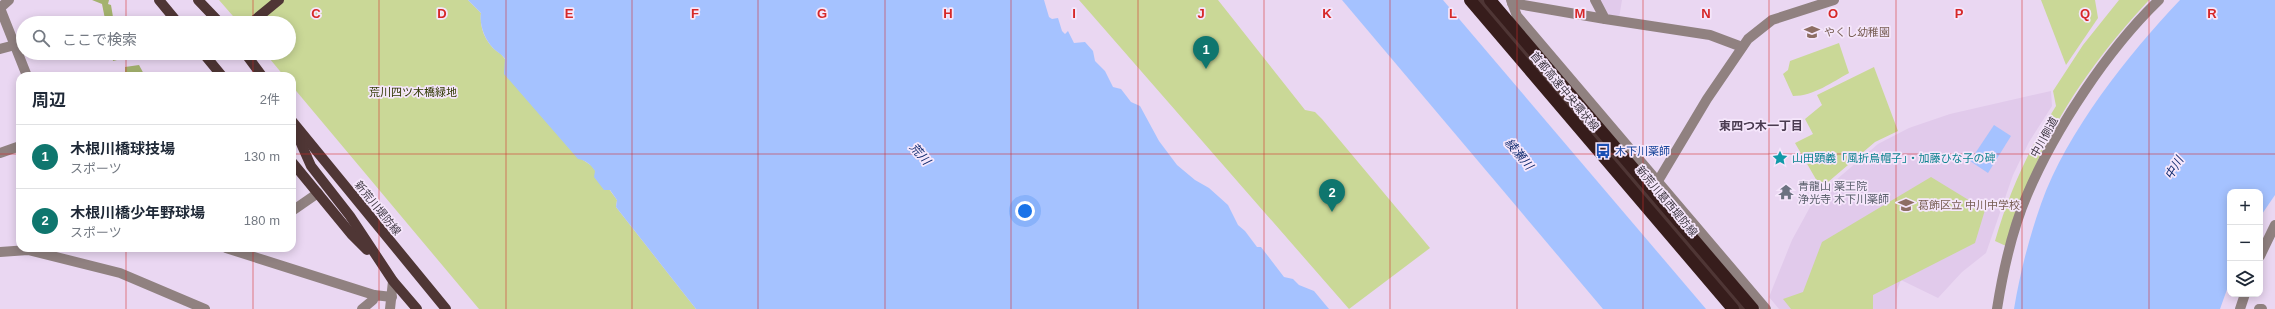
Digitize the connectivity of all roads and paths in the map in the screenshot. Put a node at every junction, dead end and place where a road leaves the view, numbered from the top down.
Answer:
1 (10, 0) edge
2 (159, 0) edge
3 (198, 0) edge
4 (279, 0) edge
5 (1470, 0) edge
6 (1480, 0) edge
7 (1490, 0) edge
8 (1595, 0) edge
9 (1834, 0) edge
10 (2159, 0) edge
11 (1508, 1) edge
12 (0, 8) edge
13 (1491, 13) junction
14 (172, 16) edge
15 (213, 16) edge
16 (260, 16) edge
17 (1605, 19) junction
18 (15, 45) joint
19 (1742, 47) junction
20 (0, 49) edge
21 (21, 60) edge
22 (209, 60) edge
23 (250, 60) edge
24 (25, 72) edge
25 (219, 72) edge
26 (259, 72) edge
27 (296, 127) edge
28 (296, 131) edge
29 (16, 147) edge
30 (0, 153) edge
31 (296, 167) edge
32 (1658, 182) junction
33 (318, 193) junction
34 (1649, 199) junction
35 (296, 208) edge
36 (2275, 225) edge
37 (16, 250) edge
38 (2263, 250) edge
39 (0, 252) edge
40 (40, 252) edge
41 (239, 252) edge
42 (379, 260) junction
43 (393, 281) junction
44 (374, 295) junction
45 (392, 297) junction
46 (2244, 297) edge
47 (205, 309) edge
48 (362, 309) edge
49 (390, 309) edge
50 (417, 309) edge
51 (446, 309) edge
52 (1733, 309) edge
53 (1742, 309) edge
54 (1753, 309) edge
55 (1766, 309) edge
56 (1997, 309) edge
57 (2240, 309) edge

1 - 12 street
2 - 14 main road
3 - 15 main road
4 - 16 main road
5 - 52 highway, 首都高速中央環状線
6 - 13 main road, 新荒川葛西堤防線
7 - 54 highway, 首都高速中央環状線, bridge
8 - 17 street
9 - 19 street
10 - 56 street, 中川側道
11 - 13 street
11 - 17 street
11 - 32 street
12 - 18 street
13 - 34 main road, 新荒川葛西堤防線
17 - 19 street
18 - 20 street
19 - 32 street
21 - 24 street
22 - 25 main road
23 - 26 main road
27 - 51 main road, 新荒川堤防線
28 - 42 main road, 新荒川堤防線
29 - 30 street
31 - 33 main road, 新荒川堤防線
32 - 34 street
32 - 55 street
33 - 35 street
33 - 42 main road, 新荒川堤防線
34 - 53 main road, 新荒川葛西堤防線
36 - 38 street
37 - 39 street
40 - 47 street
41 - 44 street
42 - 43 main road, 新荒川堤防線
43 - 45 street
43 - 50 main road, 新荒川堤防線
44 - 45 street
44 - 48 street
45 - 49 street
46 - 57 street

